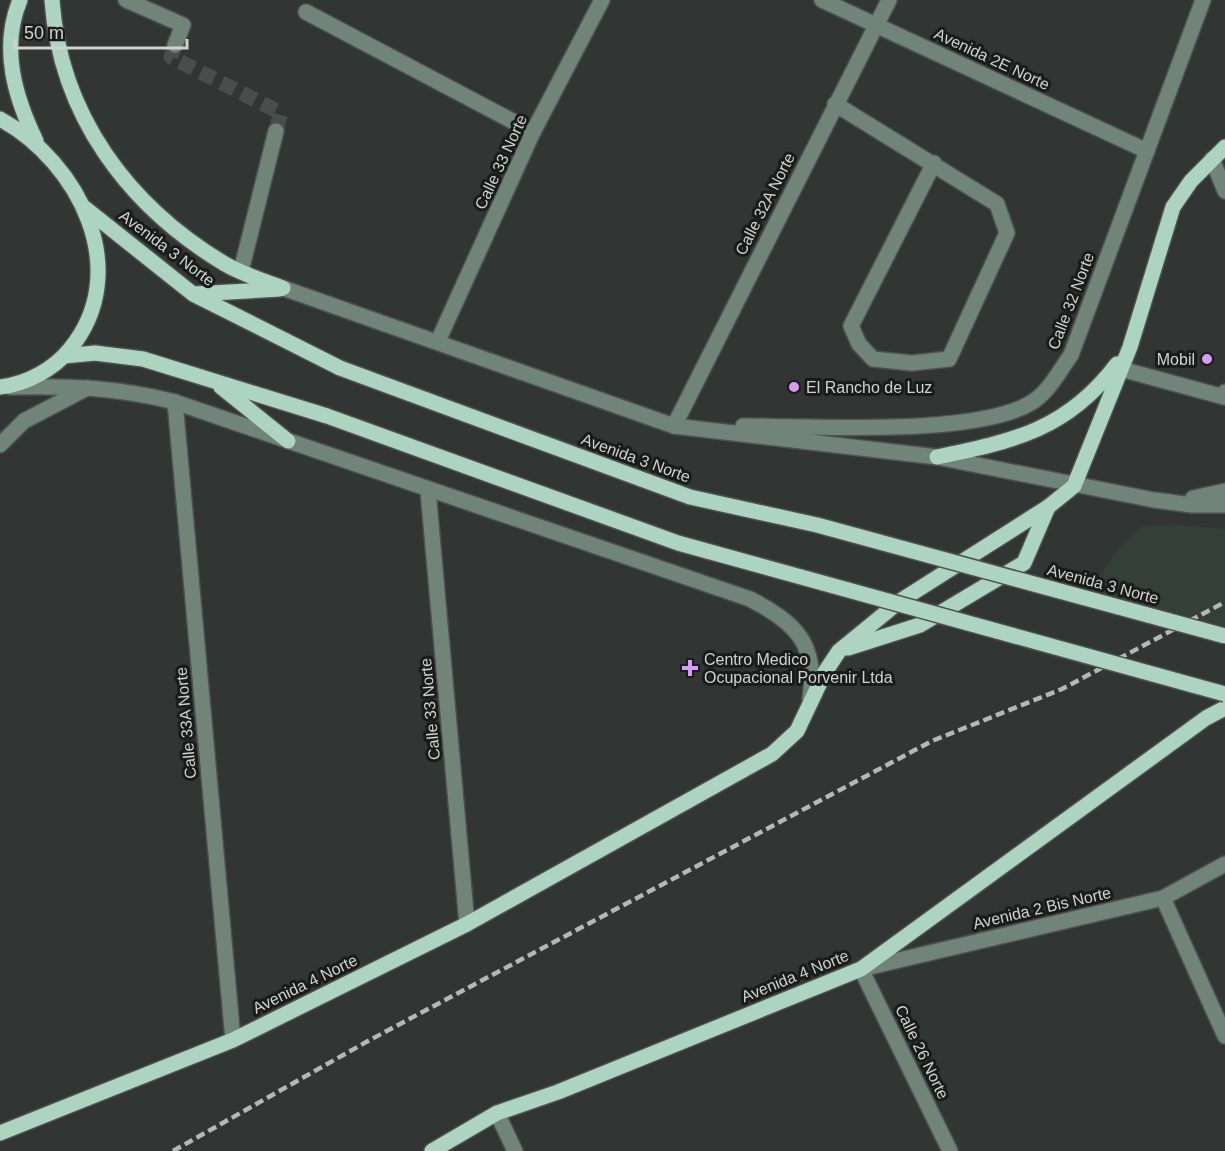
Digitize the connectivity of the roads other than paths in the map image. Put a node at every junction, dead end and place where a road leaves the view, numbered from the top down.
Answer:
1 (20, 0) edge
2 (52, 0) edge
3 (126, 0) edge
4 (602, 0) edge
5 (822, 0) edge
6 (889, 0) edge
7 (1203, 0) edge
8 (306, 12) dead end
9 (876, 24) junction
10 (175, 45) tunnel mouth
11 (835, 104) junction
12 (0, 119) edge
13 (276, 131) tunnel mouth
14 (533, 132) junction
15 (39, 146) junction
16 (1225, 147) edge
17 (1146, 152) junction
18 (1212, 159) junction
19 (934, 163) junction
20 (1225, 191) edge
21 (80, 204) junction
22 (241, 271) junction
23 (283, 288) junction
24 (193, 294) junction
25 (438, 341) junction
26 (1130, 347) junction
27 (64, 356) junction
28 (1121, 369) junction
29 (214, 381) junction
30 (4, 387) edge
31 (91, 387) junction
32 (1225, 392) edge
33 (175, 402) junction
34 (675, 426) junction
35 (288, 441) junction
36 (0, 445) edge
37 (936, 457) junction
38 (1074, 486) junction
39 (428, 491) junction
40 (1225, 491) edge
41 (1154, 500) junction
42 (1225, 505) edge
43 (1048, 507) junction
44 (1225, 636) edge
45 (839, 651) junction
46 (1225, 694) edge
47 (1225, 708) edge
48 (808, 709) junction
49 (1225, 864) edge
50 (1163, 898) junction
51 (467, 924) junction
52 (861, 969) junction
53 (1225, 1036) edge
54 (232, 1040) junction
55 (497, 1113) junction
56 (0, 1133) edge
57 (432, 1151) edge
58 (515, 1151) edge
59 (950, 1151) edge

1 - 15 main road
2 - 22 main road
3 - 10 street
4 - 14 street, Calle 33 Norte
5 - 9 street, Avenida 2E Norte
6 - 9 street, Calle 32A Norte
7 - 17 street, Calle 32 Norte
8 - 14 street
9 - 11 street, Calle 32A Norte
9 - 17 street, Avenida 2E Norte
11 - 19 street
11 - 34 street, Calle 32A Norte
12 - 15 main road
13 - 22 street
14 - 25 street, Calle 33 Norte
15 - 21 main road
16 - 18 main road
17 - 34 street, Calle 32 Norte
18 - 20 street
18 - 26 main road
19 - 19 street
21 - 24 main road, Avenida 3 Norte
21 - 27 main road
22 - 23 main road
23 - 24 main road
23 - 25 street
24 - 44 main road, Avenida 3 Norte, bridge
25 - 34 street
26 - 28 main road
26 - 37 main road
27 - 29 main road
27 - 30 main road
28 - 32 street
28 - 38 main road
29 - 35 main road
29 - 46 main road, bridge
30 - 31 street
31 - 33 street
31 - 36 street
33 - 35 street
33 - 54 street, Calle 33A Norte
34 - 37 street
35 - 39 street
37 - 38 street
38 - 41 street
38 - 43 main road
39 - 48 street
39 - 51 street, Calle 33 Norte
40 - 41 street
41 - 42 street
43 - 45 main road
43 - 45 main road
45 - 48 main road
47 - 52 main road, Avenida 4 Norte
48 - 51 main road, Avenida 4 Norte
49 - 50 street, Avenida 2 Bis Norte
50 - 52 street, Avenida 2 Bis Norte
50 - 53 street
51 - 54 main road, Avenida 4 Norte
52 - 55 main road, Avenida 4 Norte
52 - 59 street, Calle 26 Norte
54 - 56 main road, Avenida 4 Norte
55 - 57 main road, Avenida 4 Norte
55 - 58 street

